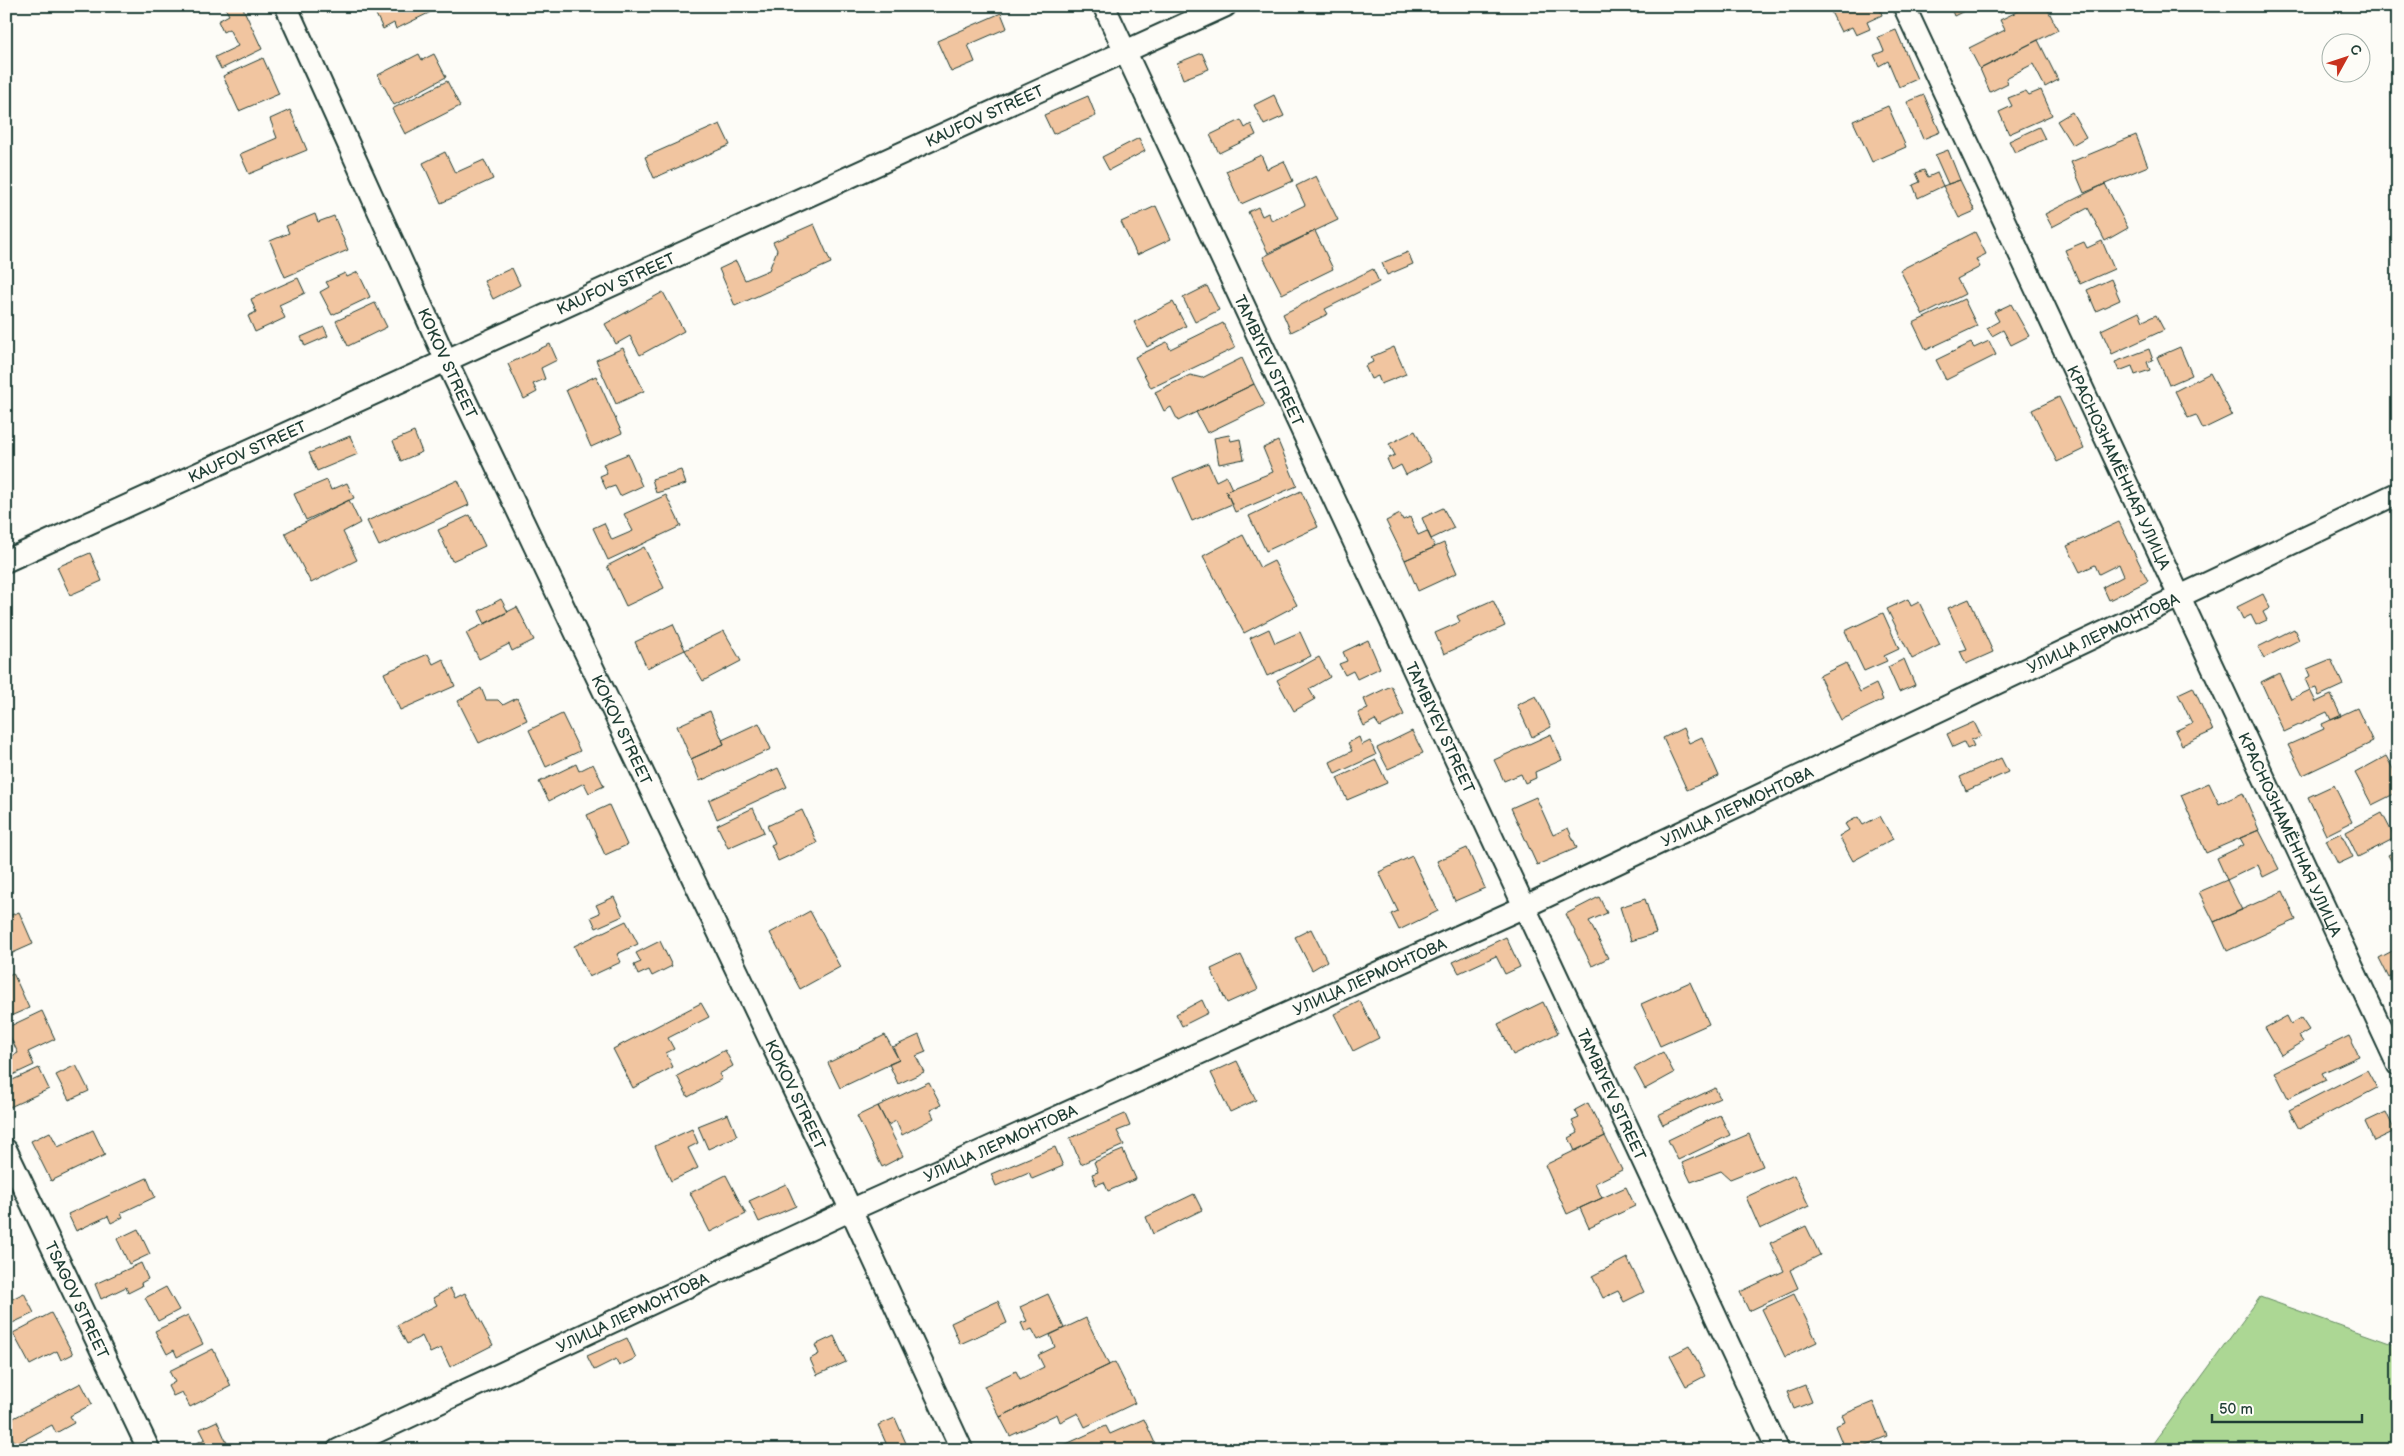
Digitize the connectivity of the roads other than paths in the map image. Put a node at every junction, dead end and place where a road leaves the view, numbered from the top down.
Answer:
1 (286, 6) edge
2 (1104, 6) edge
3 (1225, 6) edge
4 (1904, 6) edge
5 (1125, 52) junction
6 (446, 360) junction
7 (2398, 493) edge
8 (6, 560) edge
9 (2179, 596) junction
10 (1526, 906) junction
11 (2398, 1065) edge
12 (6, 1150) edge
13 (851, 1210) junction
14 (149, 1450) edge
15 (338, 1450) edge
16 (962, 1450) edge
17 (1778, 1450) edge

1 - 6 street, KOKOV STREET
2 - 5 street, TAMBIYEV STREET
3 - 5 street, KAUFOV STREET
4 - 9 street, КРАСНОЗНАМЁННАЯ УЛИЦА
5 - 6 street, KAUFOV STREET
5 - 10 street, TAMBIYEV STREET
6 - 8 street, KAUFOV STREET
6 - 13 street, KOKOV STREET
7 - 9 street, УЛИЦА ЛЕРМОНТОВА
9 - 10 street, УЛИЦА ЛЕРМОНТОВА
9 - 11 street, КРАСНОЗНАМЁННАЯ УЛИЦА
10 - 13 street, УЛИЦА ЛЕРМОНТОВА
10 - 17 street, TAMBIYEV STREET
12 - 14 street, TSAGOV STREET
13 - 15 street, УЛИЦА ЛЕРМОНТОВА
13 - 16 street, KOKOV STREET

